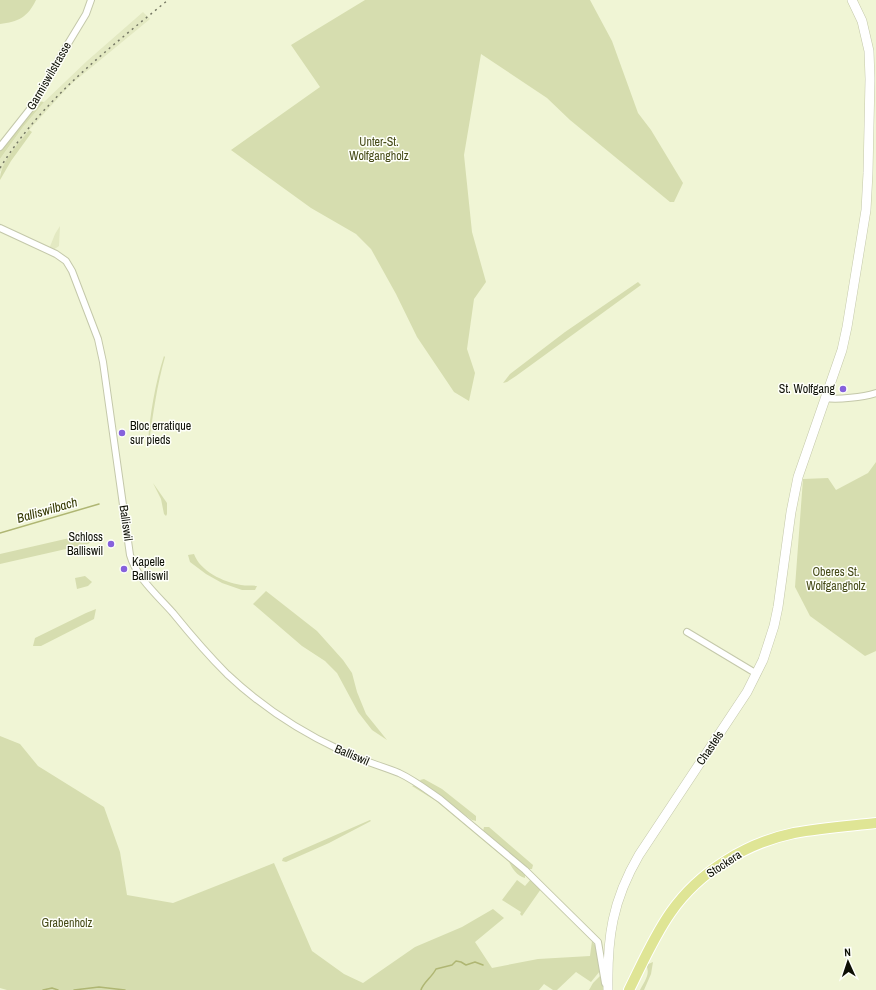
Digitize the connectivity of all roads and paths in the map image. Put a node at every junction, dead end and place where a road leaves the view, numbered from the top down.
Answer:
1 (91, 0) edge
2 (852, 0) edge
3 (0, 147) edge
4 (0, 228) edge
5 (876, 393) edge
6 (825, 398) junction
7 (688, 632) dead end
8 (757, 674) junction
9 (426, 789) joint
10 (876, 822) edge
11 (608, 989) edge
12 (629, 990) edge

1 - 3 street, Garmiswilstrasse
2 - 6 main road
4 - 9 street, Balliswil
5 - 6 street
6 - 8 main road, Chastels
7 - 8 street
8 - 11 main road, Chastels
9 - 11 street, Chastels
10 - 12 main road, Stockera

